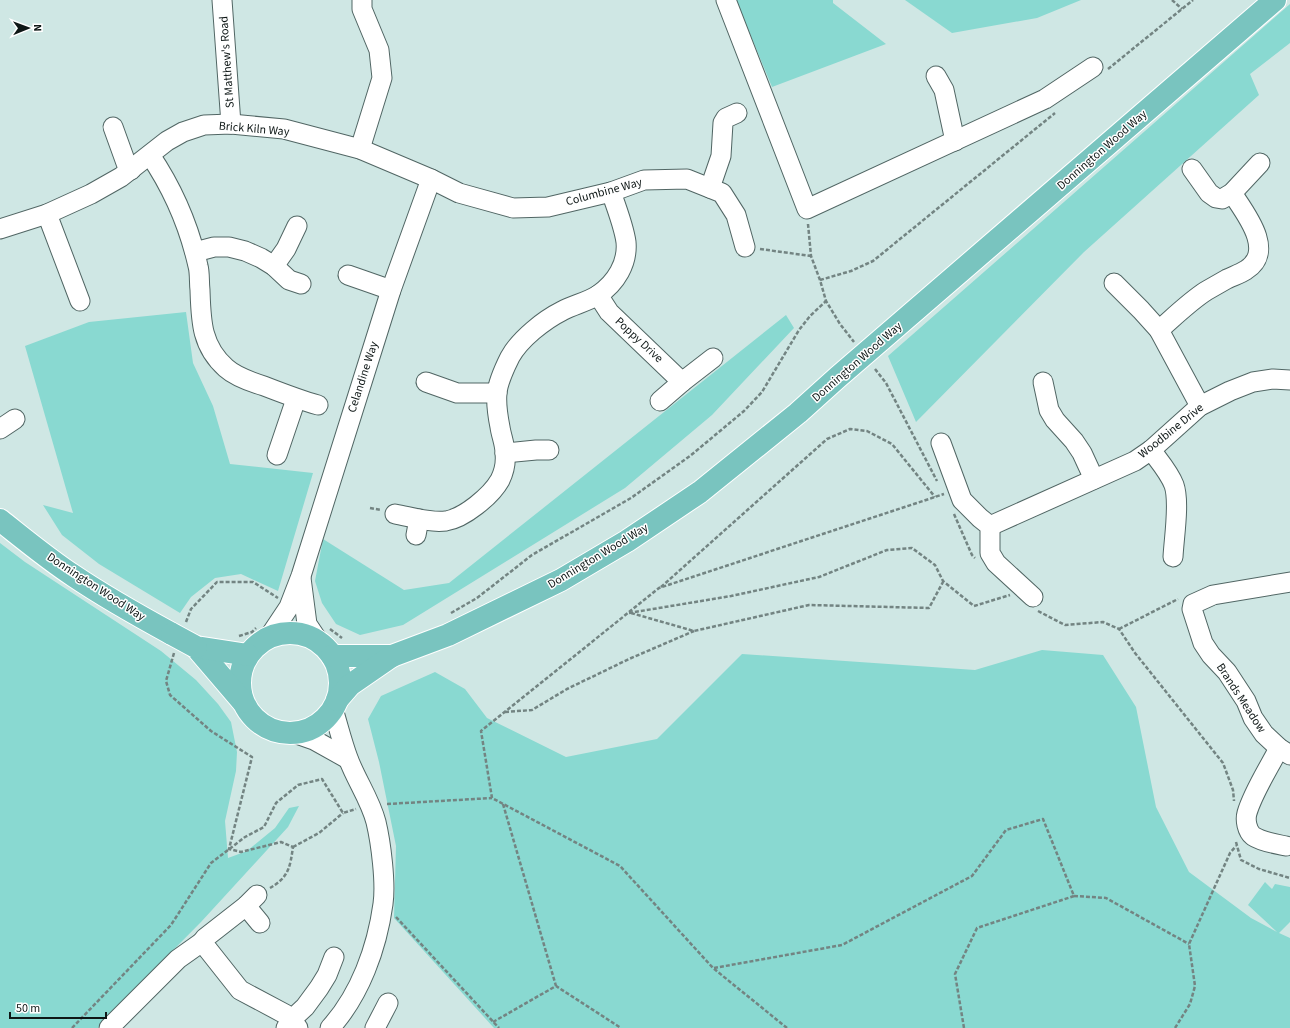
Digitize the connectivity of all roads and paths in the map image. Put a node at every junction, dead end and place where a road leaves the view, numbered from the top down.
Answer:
1 (222, 0) edge
2 (362, 0) edge
3 (726, 0) edge
4 (1172, 0) edge
5 (1193, 0) edge
6 (1275, 0) edge
7 (1182, 9) junction
8 (1099, 69) joint
9 (936, 76) dead end
10 (1058, 110) dead end
11 (737, 113) dead end
12 (231, 124) junction
13 (113, 127) dead end
14 (955, 141) junction
15 (360, 149) junction
16 (150, 155) junction
17 (1260, 164) dead end
18 (1192, 169) dead end
19 (131, 170) junction
20 (431, 179) junction
21 (710, 188) junction
22 (611, 192) junction
23 (1232, 193) junction
24 (807, 209) junction
25 (47, 214) junction
26 (297, 226) dead end
27 (0, 229) edge
28 (745, 247) joint
29 (195, 252) junction
30 (811, 256) junction
31 (274, 266) junction
32 (348, 275) dead end
33 (820, 280) junction
34 (295, 282) dead end
35 (1114, 283) dead end
36 (391, 290) junction
37 (598, 295) junction
38 (80, 301) dead end
39 (826, 301) junction
40 (1158, 330) junction
41 (854, 342) dead end
42 (713, 358) dead end
43 (875, 369) dead end
44 (1290, 380) edge
45 (426, 382) dead end
46 (682, 382) junction
47 (1043, 382) dead end
48 (497, 393) junction
49 (296, 399) junction
50 (660, 401) dead end
51 (318, 405) dead end
52 (1200, 406) junction
53 (941, 443) dead end
54 (540, 446) dead end
55 (1151, 450) junction
56 (505, 453) junction
57 (277, 455) dead end
58 (1094, 479) junction
59 (938, 484) dead end
60 (941, 489) dead end
61 (944, 494) junction
62 (935, 497) junction
63 (947, 500) dead end
64 (952, 512) dead end
65 (395, 514) dead end
66 (0, 520) edge
67 (985, 522) junction
68 (984, 557) junction
69 (1173, 557) dead end
70 (301, 576) junction
71 (943, 581) junction
72 (1290, 582) edge
73 (659, 588) junction
74 (1006, 589) dead end
75 (1012, 594) junction
76 (278, 598) dead end
77 (1179, 599) dead end
78 (1027, 601) junction
79 (628, 613) junction
80 (446, 616) dead end
81 (1119, 629) junction
82 (265, 631) junction
83 (694, 631) junction
84 (177, 636) junction
85 (232, 636) dead end
86 (345, 639) dead end
87 (326, 642) junction
88 (196, 647) junction
89 (248, 655) junction
90 (392, 656) junction
91 (243, 702) junction
92 (335, 705) junction
93 (504, 712) junction
94 (294, 733) junction
95 (1285, 752) edge
96 (348, 759) junction
97 (1246, 796) junction
98 (492, 798) junction
99 (386, 804) dead end
100 (502, 804) junction
101 (362, 807) dead end
102 (343, 813) junction
103 (1236, 838) dead end
104 (1236, 845) junction
105 (1286, 846) dead end
106 (293, 847) junction
107 (229, 849) junction
108 (1290, 878) edge
109 (1074, 896) junction
110 (252, 901) junction
111 (384, 902) junction
112 (260, 922) dead end
113 (202, 942) junction
114 (1188, 944) junction
115 (334, 957) dead end
116 (713, 968) junction
117 (556, 986) junction
118 (388, 1003) dead end
119 (493, 1022) junction
120 (292, 1026) edge
121 (72, 1028) edge
122 (109, 1028) edge
123 (330, 1028) edge
124 (375, 1028) edge
125 (499, 1028) edge
126 (621, 1028) edge
127 (787, 1028) edge
128 (964, 1028) edge
129 (1175, 1028) edge

1 - 12 street, St Matthew's Road
2 - 15 street
3 - 24 street
4 - 7 path
5 - 7 path
6 - 90 main road, Donnington Wood Way
7 - 8 path
8 - 14 street
9 - 14 street
10 - 33 path
11 - 21 street
12 - 15 street, Brick Kiln Way
12 - 16 street, Brick Kiln Way
13 - 19 street
14 - 24 street
15 - 20 street, Brick Kiln Way
16 - 19 street, Brick Kiln Way
16 - 29 street
17 - 23 street
18 - 23 street
19 - 25 street, Brick Kiln Way
20 - 22 street, Columbine Way
20 - 36 street, Celandine Way
21 - 22 street, Columbine Way
21 - 28 street, Columbine Way
22 - 37 street
23 - 40 street
24 - 30 path
25 - 27 street, Brick Kiln Way
25 - 38 street
26 - 31 street
28 - 30 path
29 - 31 street
29 - 49 street
30 - 33 path
31 - 34 street
32 - 36 street
33 - 39 path
35 - 40 street
36 - 70 street, Celandine Way
37 - 46 street, Poppy Drive
37 - 48 street
39 - 41 path
39 - 80 path
40 - 52 street
42 - 46 street
43 - 59 path
44 - 52 street, Woodbine Drive
45 - 48 street
46 - 50 street
47 - 58 street
48 - 56 street
49 - 51 street
49 - 57 street
52 - 55 street, Woodbine Drive
53 - 67 street
54 - 56 street
55 - 58 street, Woodbine Drive
55 - 69 street
56 - 65 street
58 - 67 street, Woodbine Drive
60 - 61 path
61 - 62 path
61 - 63 path
62 - 73 path
62 - 73 path
64 - 68 path
66 - 84 main road, Donnington Wood Way
67 - 68 street
68 - 78 street
70 - 82 street, Celandine Way
70 - 87 street, Celandine Way
71 - 75 path
71 - 79 path
71 - 83 path
72 - 95 street, Brands Meadow
73 - 79 path
74 - 75 path
75 - 78 path
76 - 84 path
77 - 81 path
78 - 81 path
79 - 83 path
79 - 93 path
81 - 97 path
82 - 85 path
82 - 87 main road
82 - 89 main road
83 - 93 path
84 - 88 main road, Donnington Wood Way, bridge
84 - 107 path
86 - 87 path
87 - 90 main road, Donnington Wood Way
87 - 92 main road
88 - 89 main road, Donnington Wood Way
88 - 91 main road, Donnington Wood Way
89 - 91 main road
90 - 92 main road, Donnington Wood Way
91 - 94 main road
92 - 94 main road
92 - 96 street
93 - 98 path
94 - 96 street
95 - 97 street, Brands Meadow
96 - 111 street
97 - 105 street, Brands Meadow
98 - 99 path
98 - 100 path
100 - 116 path
100 - 117 path
101 - 102 path
102 - 106 path
102 - 107 path
103 - 104 path
104 - 108 path
104 - 114 path
106 - 107 path
106 - 110 path
107 - 121 path
109 - 114 path
109 - 116 path
109 - 128 path
110 - 112 street
110 - 113 street
111 - 119 path
111 - 123 street
113 - 120 street
113 - 122 street
114 - 129 path
115 - 120 street
116 - 127 path
117 - 119 path
117 - 126 path
118 - 124 street
119 - 125 path

